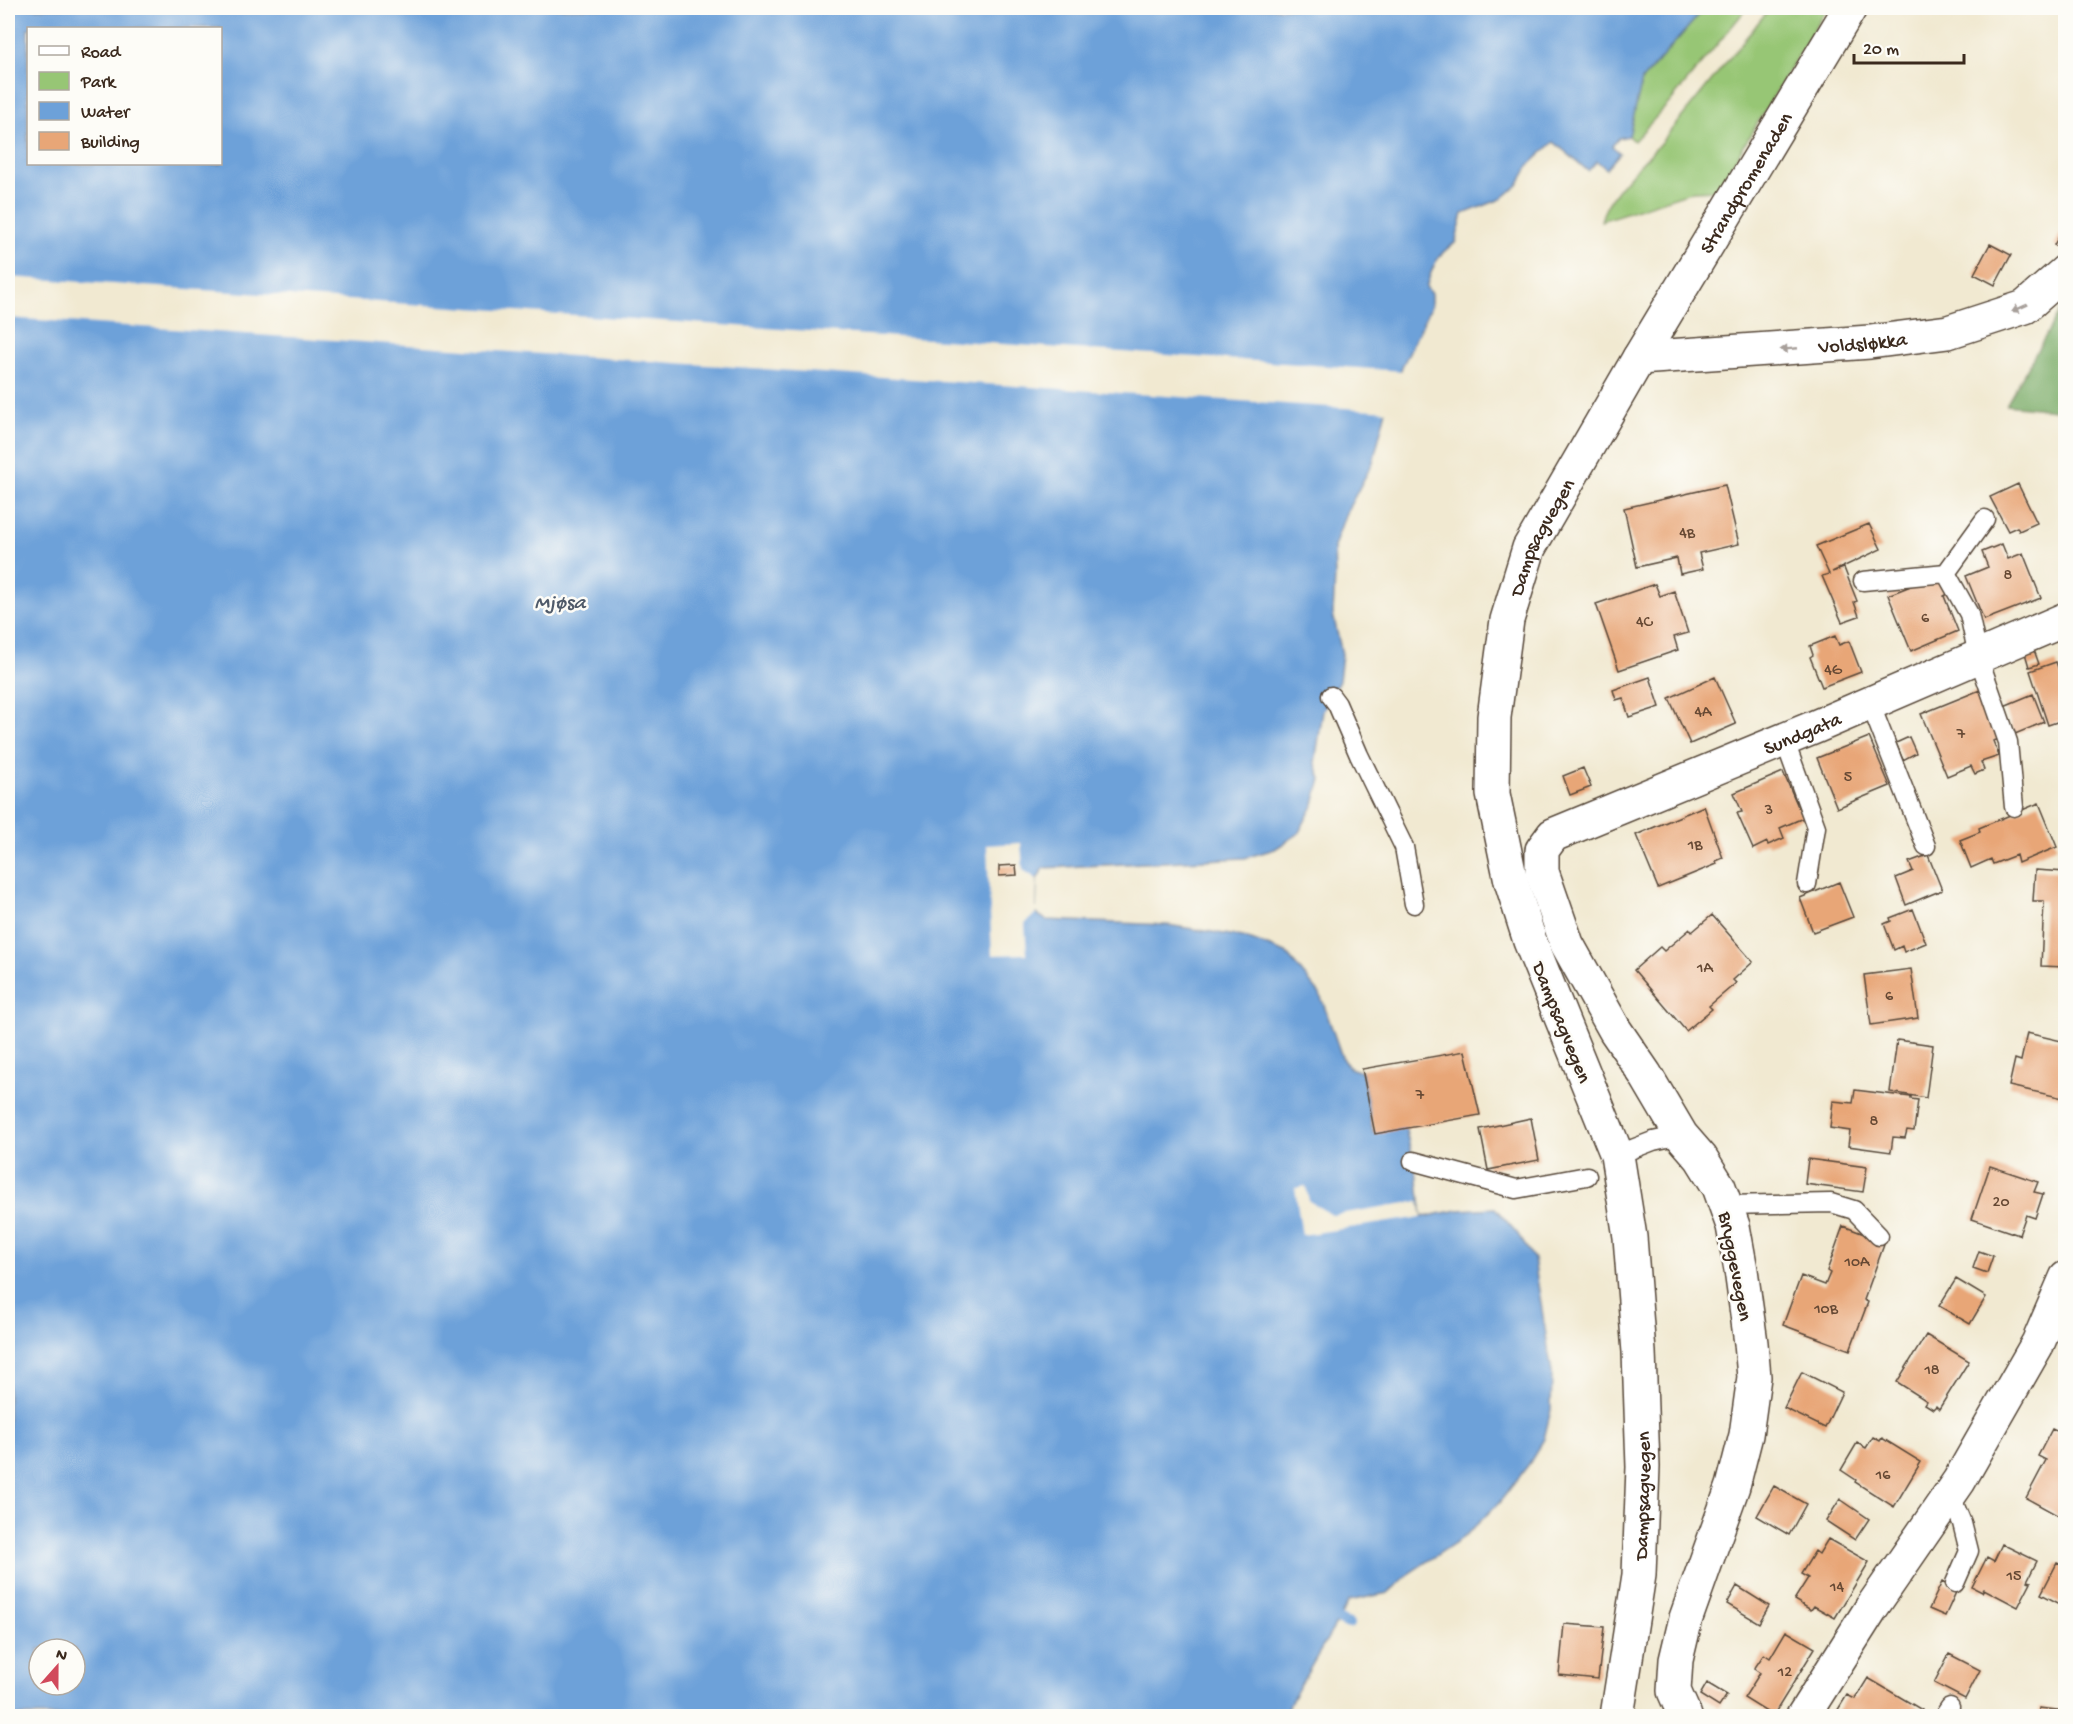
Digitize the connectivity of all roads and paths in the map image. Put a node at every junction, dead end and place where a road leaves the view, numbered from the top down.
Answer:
1 (1850, 8) edge
2 (2066, 271) edge
3 (1639, 358) junction
4 (1985, 519) dead end
5 (1946, 573) junction
6 (1863, 581) dead end
7 (2066, 619) edge
8 (1978, 656) junction
9 (1331, 696) dead end
10 (1870, 703) junction
11 (1784, 740) junction
12 (2014, 807) dead end
13 (1926, 846) dead end
14 (1542, 850) joint
15 (1807, 884) dead end
16 (1414, 904) dead end
17 (1681, 1135) junction
18 (1617, 1155) junction
19 (1413, 1161) dead end
20 (1587, 1176) dead end
21 (1726, 1205) junction
22 (1879, 1236) dead end
23 (2066, 1278) edge
24 (1950, 1494) junction
25 (1955, 1583) dead end
26 (1617, 1716) edge
27 (1685, 1716) edge
28 (1803, 1716) edge

1 - 3 street, Strandpromenaden
2 -> 3 street, Voldsløkka
3 - 18 street, Dampsagvegen
4 - 5 lane
5 - 6 lane
5 - 8 lane
7 - 8 street, Sundgata
8 - 10 street, Sundgata
8 - 12 lane
9 - 16 lane
10 - 11 street, Sundgata
10 - 13 lane
11 - 14 street, Sundgata
11 - 15 lane
14 - 17 street, Bryggevegen
17 - 18 lane
17 - 21 street, Bryggevegen
18 - 26 street, Dampsagvegen
19 - 20 lane
21 - 22 lane
21 - 27 street, Bryggevegen
23 - 24 street
24 - 25 lane
24 - 28 street

